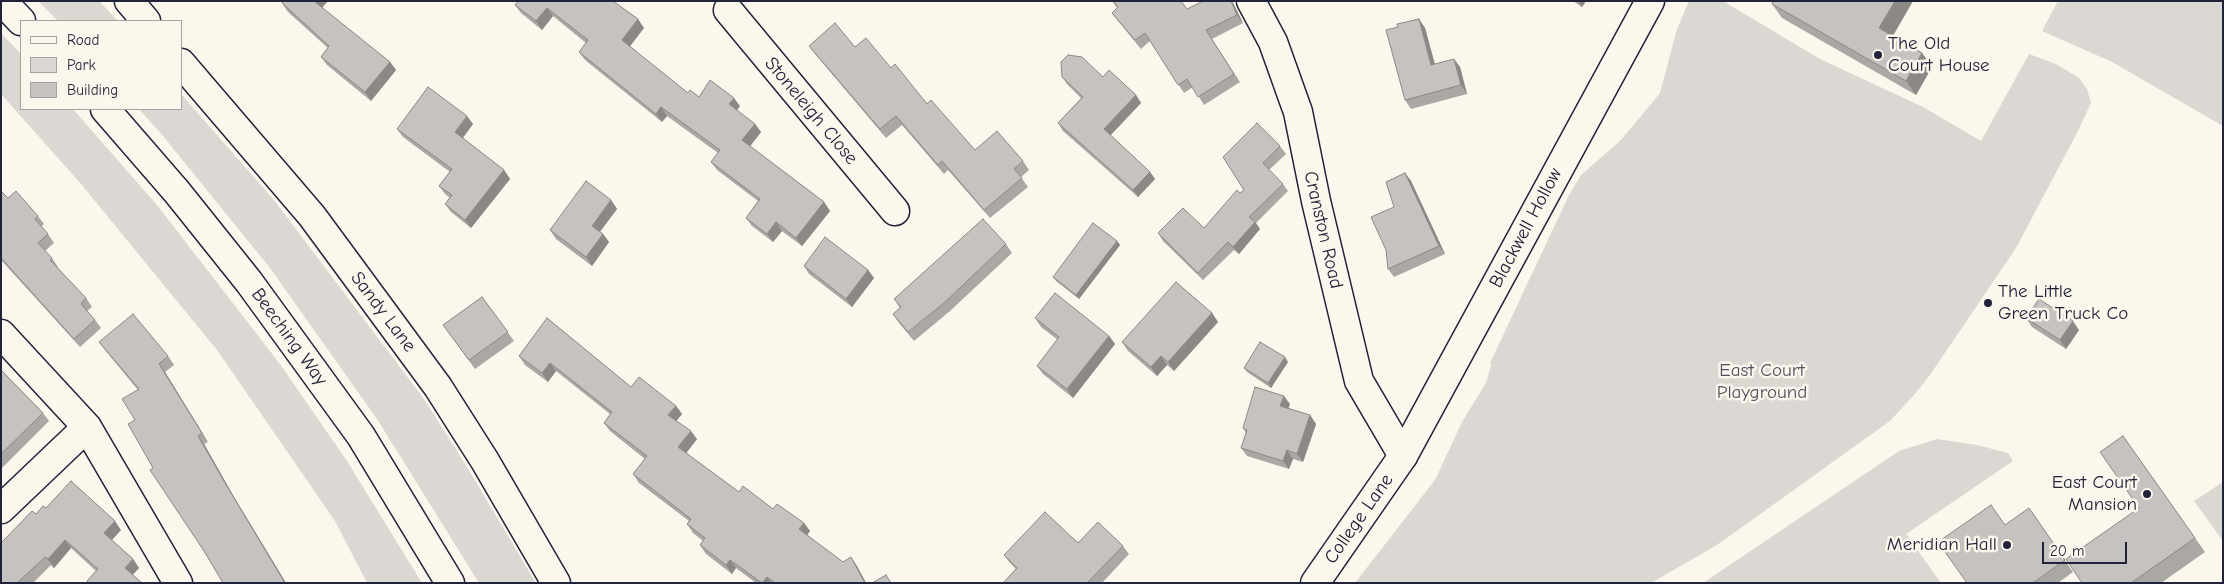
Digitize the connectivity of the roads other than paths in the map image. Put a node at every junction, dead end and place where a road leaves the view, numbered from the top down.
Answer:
1 (2, 1) edge
2 (129, 1) edge
3 (1251, 1) edge
4 (1650, 1) edge
5 (725, 4) edge
6 (20, 20) edge
7 (145, 20) edge
8 (182, 63) edge
9 (106, 110) edge
10 (895, 212) dead end
11 (1, 334) edge
12 (87, 427) junction
13 (1403, 456) junction
14 (1, 509) edge
15 (178, 583) edge
16 (450, 583) edge
17 (556, 583) edge
18 (1315, 583) edge

1 - 6 main road
2 - 7 main road
3 - 13 main road, Cranston Road
4 - 13 main road, Blackwell Hollow
5 - 10 main road, Stoneleigh Close
8 - 17 main road, Sandy Lane
9 - 16 main road, Beeching Way
11 - 12 main road
12 - 14 main road
12 - 15 main road
13 - 18 main road, College Lane

